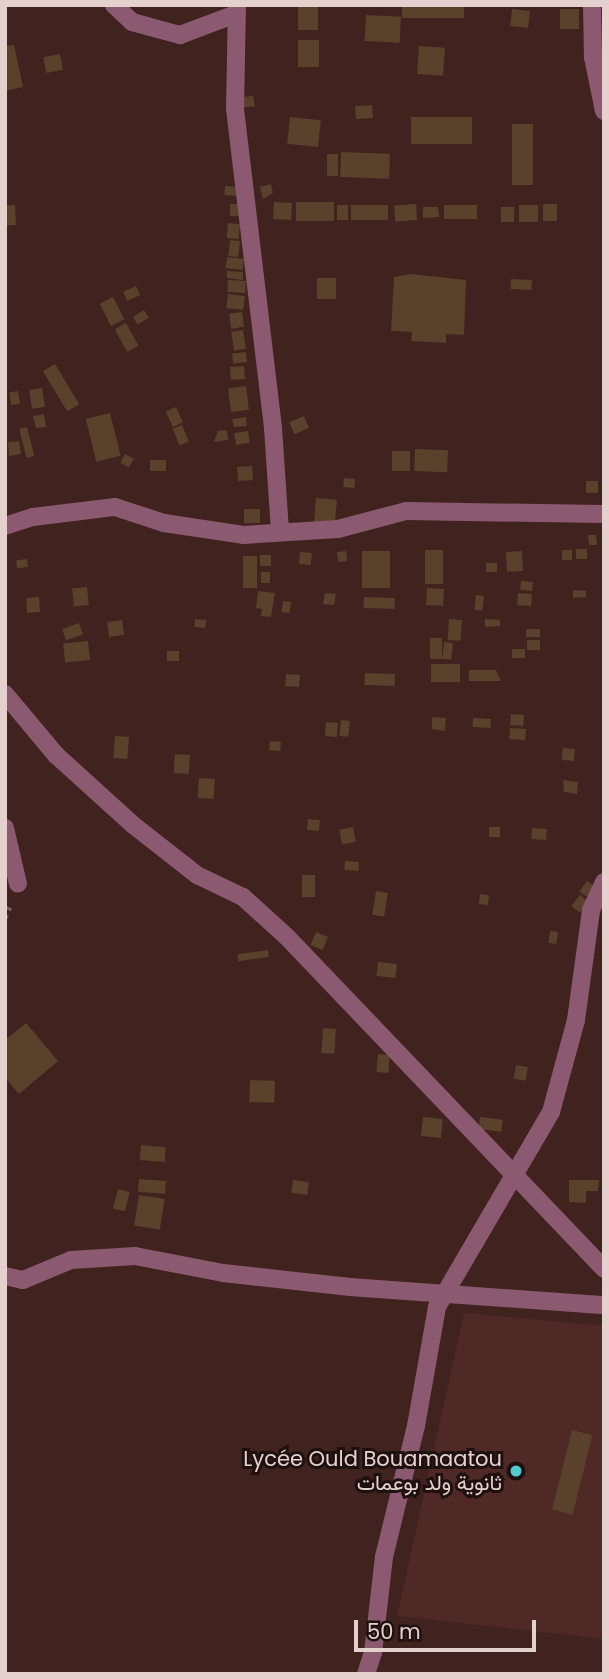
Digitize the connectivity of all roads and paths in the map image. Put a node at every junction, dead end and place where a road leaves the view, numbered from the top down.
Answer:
1 (114, 5) edge
2 (592, 5) edge
3 (236, 10) edge
4 (604, 111) edge
5 (604, 514) edge
6 (5, 526) edge
7 (280, 531) junction
8 (5, 694) edge
9 (5, 828) edge
10 (604, 882) edge
11 (18, 884) dead end
12 (517, 1174) junction
13 (604, 1269) edge
14 (5, 1276) edge
15 (444, 1295) junction
16 (604, 1305) edge
17 (366, 1674) edge

1 - 3 street
2 - 4 street
3 - 7 street
5 - 7 street
6 - 7 street
8 - 12 street
9 - 11 street
10 - 12 street
12 - 13 street
12 - 15 street
14 - 15 street
15 - 16 street
15 - 17 street

